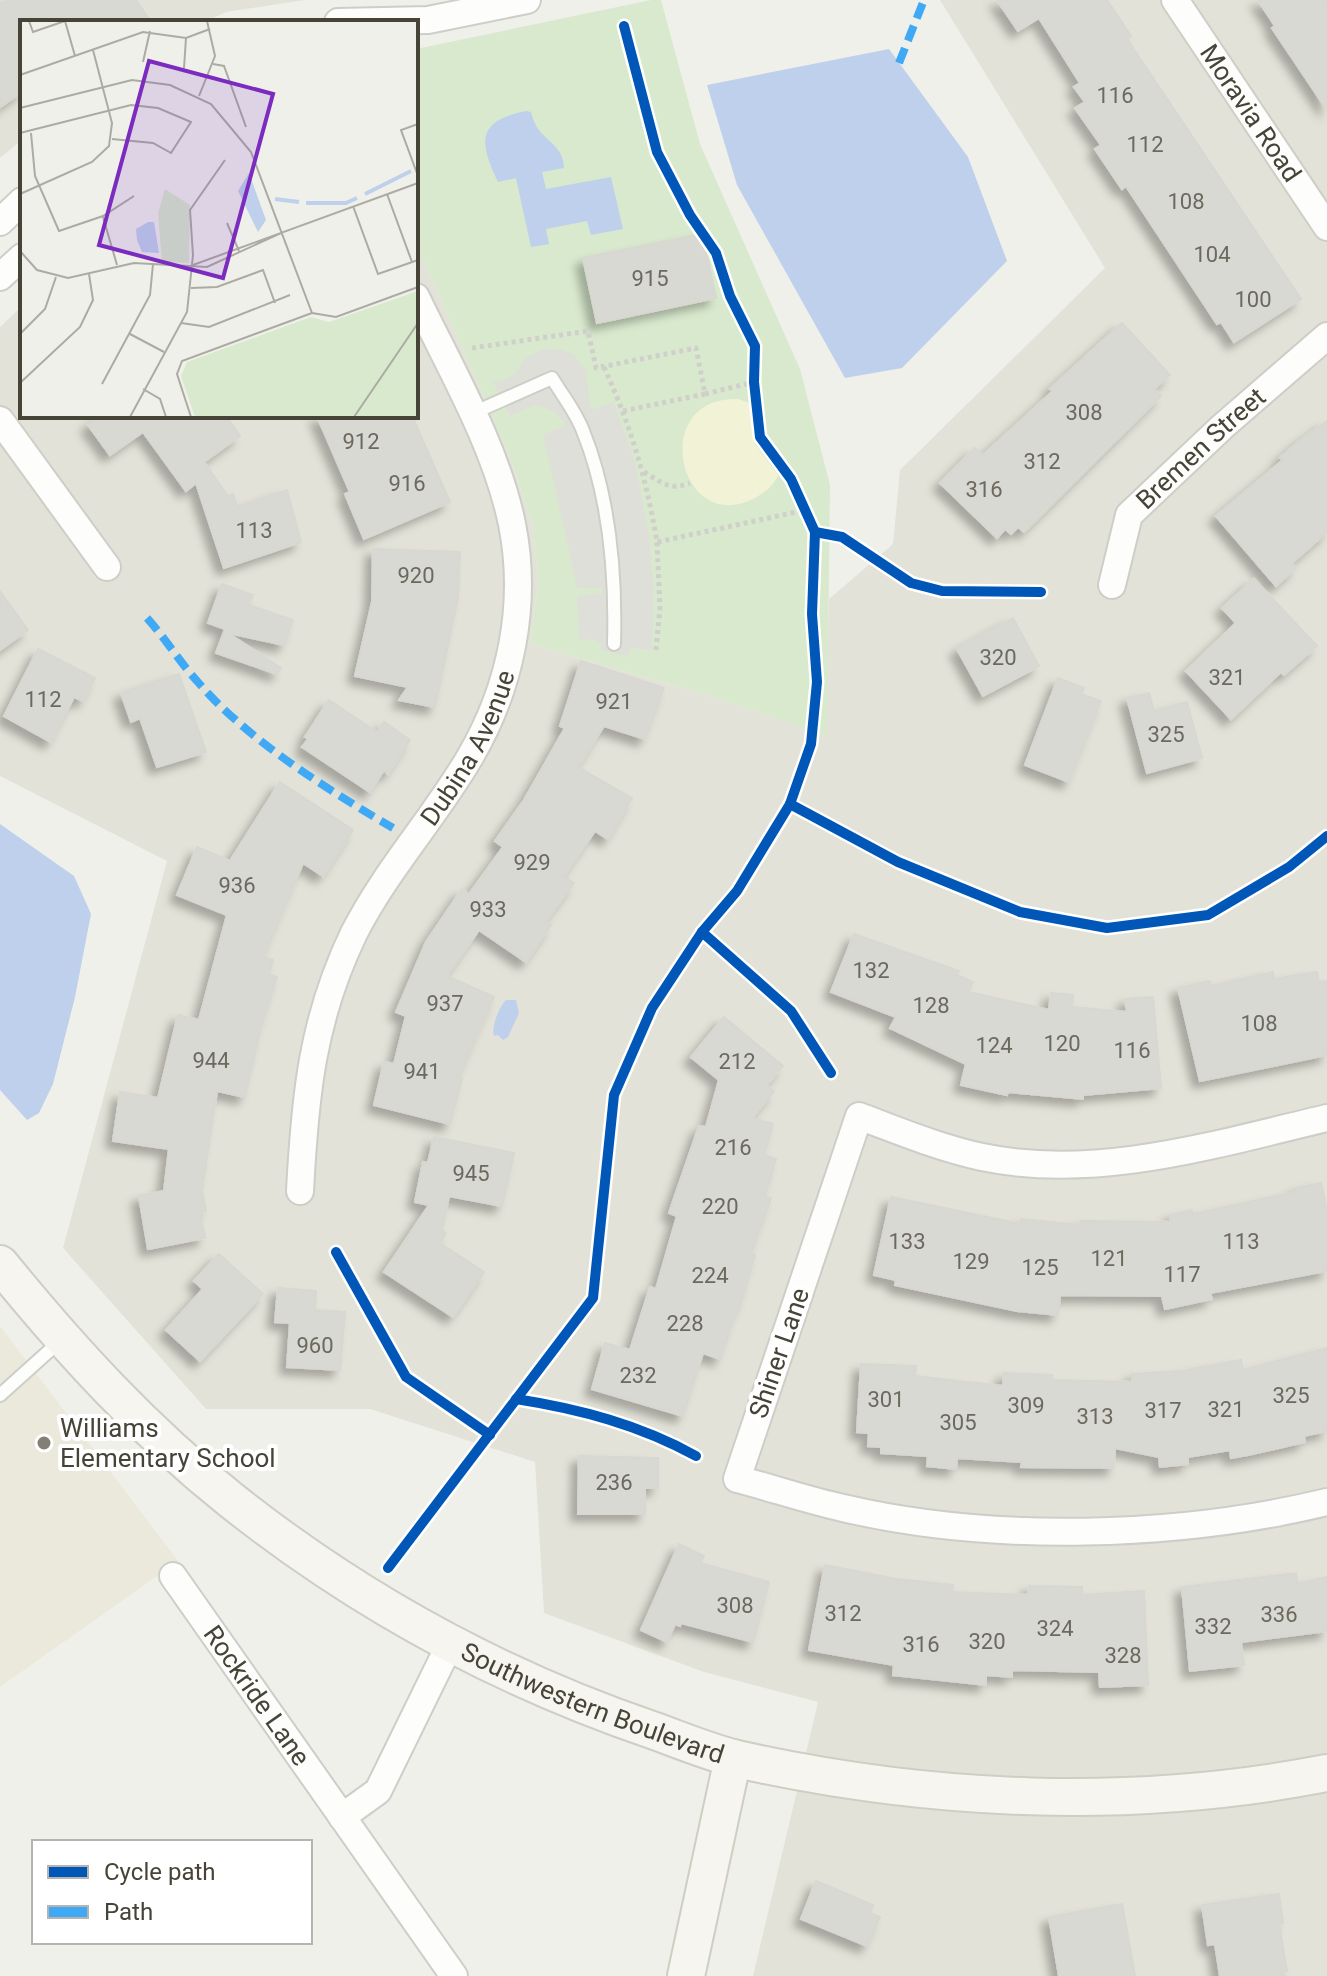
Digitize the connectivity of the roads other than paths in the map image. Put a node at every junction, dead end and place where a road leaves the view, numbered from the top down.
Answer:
1 (334, 0) edge
2 (527, 0) edge
3 (1175, 0) edge
4 (338, 20) edge
5 (422, 22) edge
6 (20, 203) edge
7 (0, 222) edge
8 (1327, 227) edge
9 (20, 259) edge
10 (0, 277) edge
11 (418, 301) edge
12 (1327, 336) edge
13 (472, 413) junction
14 (0, 420) edge
15 (107, 567) dead end
16 (1112, 585) dead end
17 (614, 644) dead end
18 (1327, 1118) edge
19 (300, 1191) dead end
20 (0, 1264) edge
21 (62, 1340) junction
22 (0, 1395) edge
23 (1327, 1502) edge
24 (173, 1576) dead end
25 (450, 1644) junction
26 (733, 1758) junction
27 (1327, 1773) edge
28 (342, 1817) junction
29 (454, 1976) edge
30 (686, 1976) edge

1 - 4 street
2 - 5 street
3 - 8 street, Moravia Road
6 - 7 street
9 - 10 street
11 - 13 street, Dubina Avenue
12 - 16 street, Bremen Street
13 - 17 lane
13 - 19 street, Dubina Avenue
14 - 15 street
18 - 23 street, Shiner Lane
20 - 21 street, Southwestern Boulevard
21 - 22 lane
21 - 25 street, Southwestern Boulevard
24 - 28 street, Rockride Lane
25 - 26 street, Southwestern Boulevard
25 - 28 street
26 - 27 street, Southwestern Boulevard
26 - 30 street
28 - 29 street, Rockride Lane

